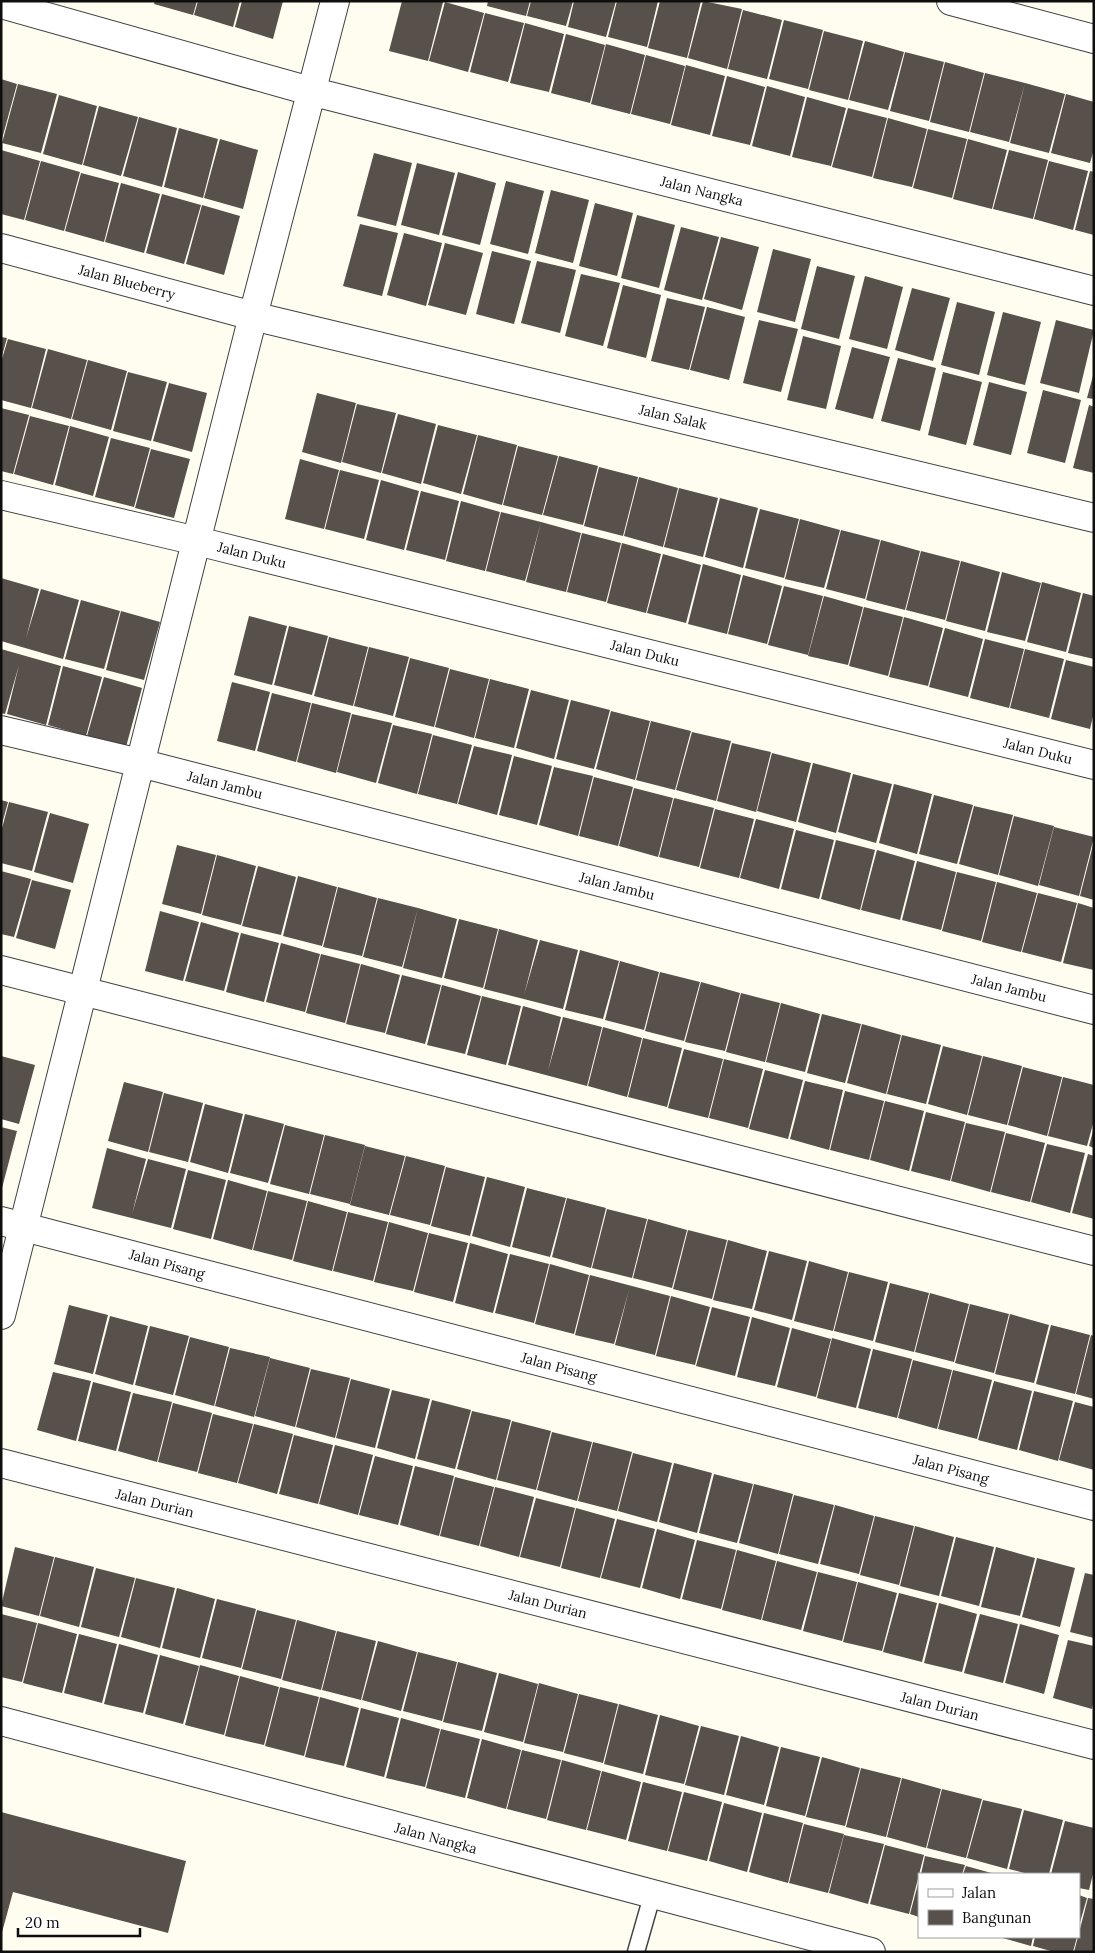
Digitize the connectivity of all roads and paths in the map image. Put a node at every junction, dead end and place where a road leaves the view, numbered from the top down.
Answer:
1 (335, 1) edge
2 (951, 1) edge
3 (1, 4) edge
4 (1094, 39) edge
5 (310, 91) junction
6 (1, 248) edge
7 (1094, 291) edge
8 (253, 316) junction
9 (1, 495) edge
10 (1094, 518) edge
11 (197, 541) junction
12 (1, 730) edge
13 (140, 763) junction
14 (1094, 765) edge
15 (1, 970) edge
16 (84, 990) junction
17 (1094, 1010) edge
18 (13, 1224) edge
19 (1094, 1251) edge
20 (1, 1315) edge
21 (1, 1463) edge
22 (1094, 1506) edge
23 (1, 1721) edge
24 (1094, 1745) edge
25 (652, 1896) junction
26 (636, 1952) edge
27 (871, 1952) edge

1 - 5 street
2 - 4 street
3 - 5 street, Jalan Nangka
5 - 7 street, Jalan Nangka
5 - 8 street
6 - 8 street, Jalan Blueberry
8 - 10 street, Jalan Salak
8 - 11 street
9 - 11 street, Jalan Duku
11 - 13 street
11 - 14 street, Jalan Duku
12 - 13 street, Jalan Jambu
13 - 16 street
13 - 17 street, Jalan Jambu
15 - 16 street
16 - 18 street
16 - 19 street
18 - 20 street
18 - 22 street, Jalan Pisang
21 - 24 street, Jalan Durian
23 - 25 street, Jalan Nangka
25 - 26 lane
25 - 27 street, Jalan Nangka

